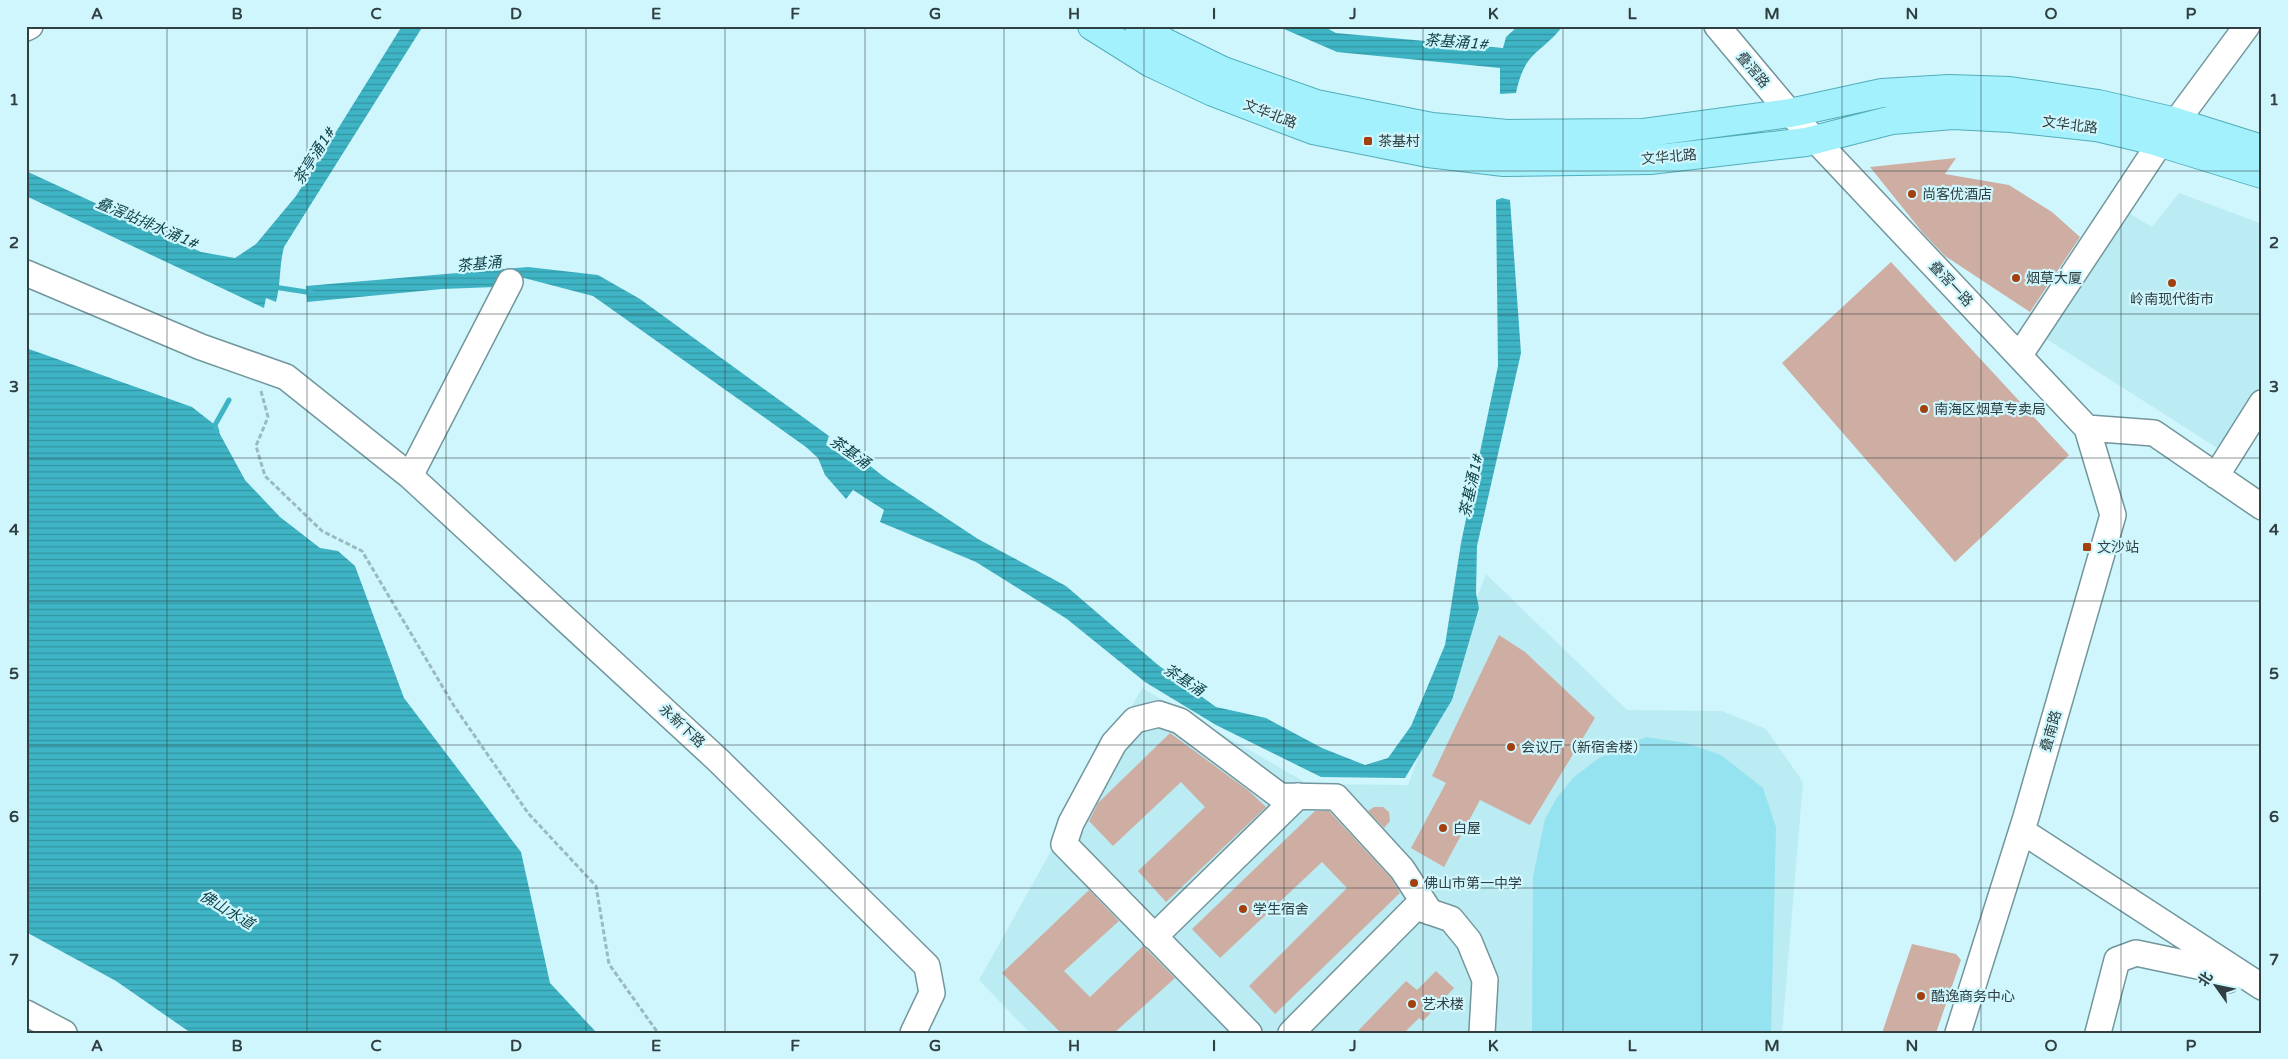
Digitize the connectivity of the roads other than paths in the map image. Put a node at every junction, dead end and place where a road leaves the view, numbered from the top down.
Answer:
1 (30, 26) edge
2 (1092, 26) edge
3 (1138, 26) edge
4 (1717, 26) edge
5 (2247, 26) edge
6 (26, 28) edge
7 (1790, 113) junction
8 (2168, 132) junction
9 (1815, 140) junction
10 (2262, 149) edge
11 (2262, 174) edge
12 (26, 273) edge
13 (510, 282) dead end
14 (2019, 356) junction
15 (2262, 403) edge
16 (2087, 428) junction
17 (410, 476) junction
18 (2216, 476) junction
19 (2262, 507) edge
20 (1298, 796) junction
21 (2022, 831) junction
22 (1430, 912) junction
23 (1154, 937) junction
24 (2262, 987) edge
25 (2262, 1003) edge
26 (26, 1013) edge
27 (64, 1033) edge
28 (914, 1033) edge
29 (1249, 1033) edge
30 (1291, 1033) edge
31 (1482, 1033) edge
32 (1958, 1033) edge
33 (2098, 1033) edge

1 - 6 street
2 - 9 main road, 文华北路
3 - 7 main road, 文华北路
4 - 7 street, 叠滘路
5 - 8 street
7 - 8 main road, 文华北路
7 - 9 street, 叠滘路
8 - 9 main road, 文华北路
8 - 10 main road, 文华北路
8 - 11 main road, 文华北路
8 - 14 street
9 - 14 street, 叠滘一路
12 - 17 street, 永新下路
13 - 17 street
14 - 16 street, 叠滘一路
15 - 18 street
16 - 18 street
16 - 21 street, 叠南路
17 - 28 street, 永新下路
18 - 19 street
20 - 22 street
20 - 23 street
20 - 23 street
21 - 24 street
21 - 32 street, 叠南路
22 - 30 street
22 - 31 street
23 - 29 street
25 - 33 street
26 - 27 street

